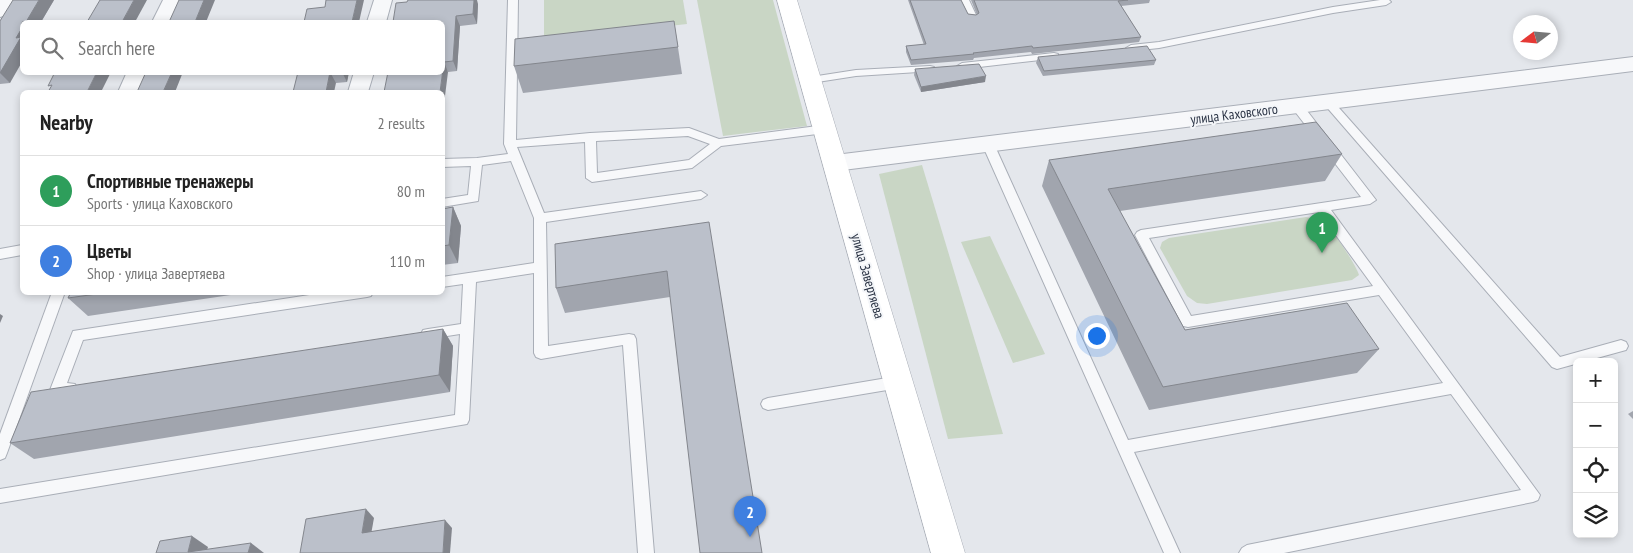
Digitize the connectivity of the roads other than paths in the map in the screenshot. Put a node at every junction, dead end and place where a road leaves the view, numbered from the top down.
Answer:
1 (8, 0) edge
2 (172, 0) edge
3 (383, 0) edge
4 (513, 0) edge
5 (788, 0) edge
6 (964, 0) edge
7 (1384, 0) edge
8 (0, 11) edge
9 (972, 17) edge
10 (162, 20) edge
11 (378, 20) edge
12 (1121, 49) edge
13 (1064, 55) edge
14 (1633, 64) edge
15 (136, 75) edge
16 (363, 75) edge
17 (811, 80) junction
18 (129, 90) edge
19 (359, 90) edge
20 (1328, 102) junction
21 (1297, 106) junction
22 (825, 129) junction
23 (590, 138) junction
24 (718, 143) junction
25 (510, 144) junction
26 (988, 144) junction
27 (515, 157) junction
28 (477, 162) junction
29 (445, 163) edge
30 (835, 163) junction
31 (702, 195) dead end
32 (445, 203) edge
33 (1322, 207) junction
34 (540, 218) junction
35 (20, 250) edge
36 (0, 254) edge
37 (540, 267) junction
38 (470, 278) junction
39 (445, 282) edge
40 (1382, 289) junction
41 (58, 295) edge
42 (347, 295) edge
43 (467, 328) junction
44 (418, 335) edge
45 (1621, 346) dead end
46 (899, 382) junction
47 (86, 386) edge
48 (1454, 387) junction
49 (768, 404) dead end
50 (1124, 448) junction
51 (0, 453) edge
52 (0, 496) edge
53 (646, 553) edge
54 (948, 553) edge
55 (1172, 553) edge
56 (1247, 553) edge

1 - 8 street
2 - 10 street
3 - 11 street
4 - 25 lane
5 - 17 main road, улица Завертяева
6 - 9 lane
7 - 12 lane
13 - 17 lane
14 - 20 street, улица Каховского
15 - 18 street
16 - 19 street
17 - 22 main road, улица Завертяева
20 - 21 street, улица Каховского
20 - 45 lane
21 - 26 street, улица Каховского
21 - 33 lane
22 - 24 lane
22 - 30 main road, улица Завертяева
23 - 24 lane
23 - 24 lane
23 - 25 lane
25 - 27 lane
26 - 30 street, улица Каховского
26 - 50 lane
27 - 28 lane
27 - 34 lane
28 - 29 lane
28 - 32 lane
30 - 46 main road, улица Завертяева
31 - 34 lane
33 - 40 lane
33 - 40 lane
34 - 37 lane
35 - 36 lane
37 - 38 lane
37 - 53 lane
38 - 39 lane
38 - 43 lane
40 - 48 lane
41 - 51 lane
42 - 47 lane
43 - 44 lane
43 - 52 lane
46 - 49 lane
46 - 54 main road, улица Завертяева
48 - 50 lane
48 - 56 lane
50 - 55 lane

